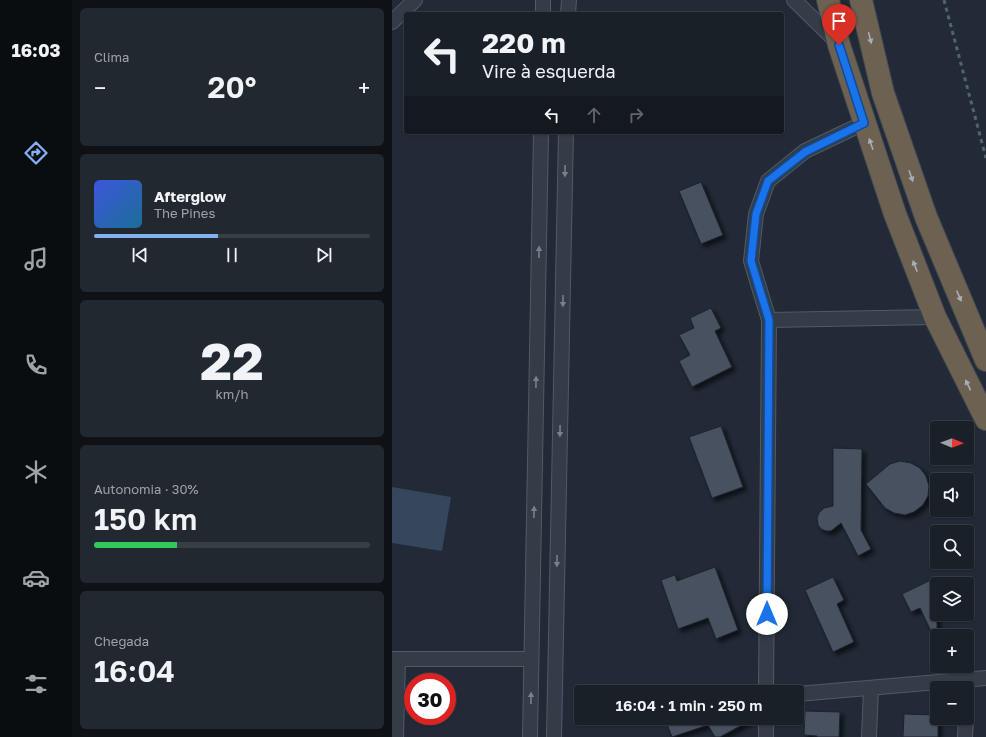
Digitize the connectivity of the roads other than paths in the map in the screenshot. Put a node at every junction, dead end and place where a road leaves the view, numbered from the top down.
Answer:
1 (415, 0) edge
2 (543, 0) edge
3 (569, 0) edge
4 (794, 0) edge
5 (828, 0) edge
6 (860, 0) edge
7 (543, 12) edge
8 (568, 12) edge
9 (392, 22) edge
10 (839, 45) junction
11 (864, 123) junction
12 (541, 134) edge
13 (566, 134) edge
14 (935, 317) junction
15 (769, 320) junction
16 (986, 360) edge
17 (986, 419) edge
18 (395, 659) edge
19 (532, 659) junction
20 (986, 678) edge
21 (974, 682) edge
22 (766, 685) edge
23 (930, 686) edge
24 (871, 688) junction
25 (804, 693) edge
26 (766, 725) edge
27 (966, 725) edge
28 (396, 737) edge
29 (530, 737) edge
30 (554, 737) edge
31 (766, 737) edge
32 (869, 737) edge
33 (965, 737) edge

1 - 9 street
2 - 7 street
3 - 8 street
4 - 10 street
5 - 10 highway
6 -> 16 highway
10 - 11 highway
14 -> 11 highway
11 - 15 street
19 -> 12 street
13 -> 30 street
14 - 15 street
17 -> 14 highway
15 - 22 street
18 - 19 street
18 - 28 street
29 -> 19 street
20 - 21 street
23 - 24 street
24 - 25 street
24 - 32 street
26 - 31 street
27 - 33 street

